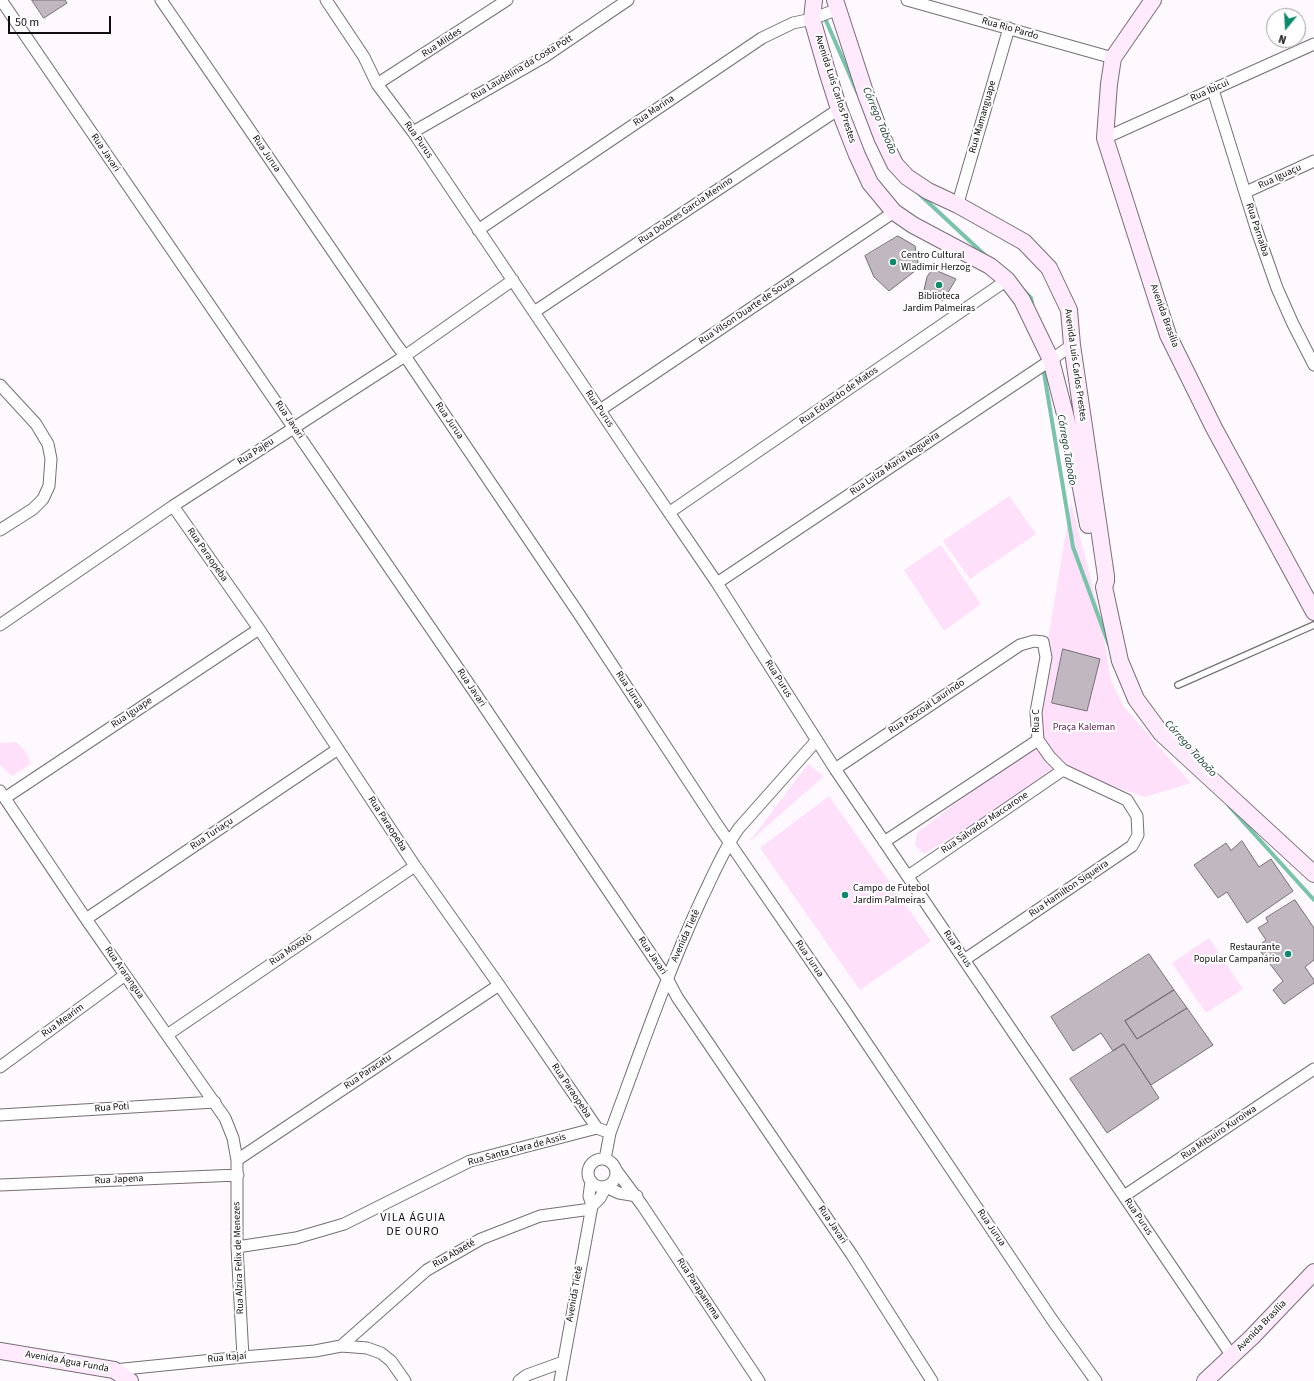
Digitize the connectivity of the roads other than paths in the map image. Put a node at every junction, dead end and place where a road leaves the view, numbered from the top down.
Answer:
1 (1, 0) edge
2 (161, 0) edge
3 (326, 0) edge
4 (507, 0) edge
5 (628, 0) edge
6 (814, 0) edge
7 (907, 0) edge
8 (1154, 2) edge
9 (836, 4) edge
10 (812, 19) junction
11 (1009, 28) junction
12 (1314, 44) edge
13 (1113, 58) junction
14 (377, 84) junction
15 (1213, 90) junction
16 (839, 109) junction
17 (413, 132) junction
18 (1105, 138) junction
19 (1314, 161) edge
20 (1246, 192) junction
21 (958, 205) junction
22 (894, 212) junction
23 (478, 230) junction
24 (513, 280) junction
25 (1008, 280) junction
26 (534, 312) junction
27 (1072, 345) junction
28 (405, 356) junction
29 (1051, 360) junction
30 (1314, 365) edge
31 (0, 385) edge
32 (600, 410) junction
33 (294, 428) junction
34 (173, 506) junction
35 (670, 512) junction
36 (0, 530) edge
37 (717, 583) junction
38 (1104, 587) junction
39 (1314, 612) edge
40 (1314, 624) edge
41 (0, 625) edge
42 (259, 629) junction
43 (1020, 645) joint
44 (1178, 686) dead end
45 (817, 740) junction
46 (1038, 740) junction
47 (338, 749) junction
48 (835, 769) junction
49 (1063, 770) junction
50 (3, 794) edge
51 (1127, 800) joint
52 (729, 842) junction
53 (884, 842) junction
54 (415, 866) junction
55 (1314, 874) edge
56 (908, 876) junction
57 (86, 919) junction
58 (964, 960) junction
59 (125, 975) junction
60 (667, 978) junction
61 (499, 985) junction
62 (167, 1035) junction
63 (0, 1067) edge
64 (1314, 1069) edge
65 (215, 1102) junction
66 (3, 1113) edge
67 (597, 1128) junction
68 (610, 1132) junction
69 (605, 1159) junction
70 (237, 1160) junction
71 (616, 1170) junction
72 (238, 1174) junction
73 (590, 1181) junction
74 (0, 1186) edge
75 (606, 1187) junction
76 (637, 1196) junction
77 (1124, 1196) junction
78 (591, 1208) junction
79 (237, 1247) junction
80 (1314, 1272) edge
81 (341, 1346) junction
82 (0, 1351) edge
83 (1232, 1356) junction
84 (243, 1357) junction
85 (563, 1362) junction
86 (114, 1370) junction
87 (1207, 1380) edge
88 (130, 1381) edge
89 (405, 1381) edge
90 (519, 1381) edge
91 (560, 1381) edge
92 (759, 1381) edge
93 (932, 1381) edge
94 (1096, 1381) edge

1 - 33 street, Rua Javari
2 - 28 street, Rua Jurua
3 - 14 street, Rua Purus
4 - 14 street, Rua Mildes
5 - 17 street, Rua Laudelina da Costa Pott
6 - 10 street, Avenida Luís Carlos Prestes
7 - 11 street, Rua Rio Pardo
8 - 13 street, Avenida Brasília
9 - 10 street, Rua Marina
9 - 21 street, Avenida Luís Carlos Prestes
10 - 16 street, Avenida Luís Carlos Prestes
10 - 23 street, Rua Marina
11 - 13 street, Rua Rio Pardo
11 - 21 street, Rua Mamanguape
12 - 15 street, Rua Ibicui
13 - 18 street, Avenida Brasília
14 - 17 street, Rua Purus
15 - 18 street, Rua Ibicui
15 - 20 street, Rua Parnaíba
16 - 22 street, Avenida Luís Carlos Prestes
16 - 26 street, Rua Dolores Garcia Menino
17 - 23 street, Rua Purus
18 - 39 street, Avenida Brasília
19 - 20 street, Rua Iguaçu
20 - 30 street, Rua Parnaíba
21 - 27 street, Avenida Luís Carlos Prestes
22 - 25 street, Avenida Luís Carlos Prestes
22 - 32 street, Rua Vilson Duarte de Souza
23 - 24 street, Rua Purus
24 - 26 street, Rua Purus
24 - 28 street, Rua Pajeu
25 - 29 street, Avenida Luís Carlos Prestes
25 - 35 street, Rua Eduardo de Matos
26 - 32 street, Rua Purus
27 - 29 street, Rua Luíza Maria Nogueira
27 - 38 street, Avenida Luís Carlos Prestes
28 - 33 street, Rua Pajeu
28 - 52 street, Rua Jurua
29 - 37 street, Rua Luíza Maria Nogueira
29 - 38 street, Avenida Luís Carlos Prestes
31 - 36 street
32 - 35 street, Rua Purus
33 - 34 street, Rua Pajeu
33 - 60 street, Rua Javari
34 - 41 street, Rua Pajeu
34 - 42 street, Rua Paraopeba
35 - 37 street, Rua Purus
37 - 45 street, Rua Purus
38 - 55 street, Avenida Luís Carlos Prestes
40 - 44 lane
42 - 47 street, Rua Paraopeba
42 - 50 street, Rua Iguape
43 - 46 street, Rua C
43 - 48 street, Rua Pascoal Laurindo
45 - 48 street, Rua Purus
45 - 52 street, Avenida Tietê
46 - 49 street, Rua C
46 - 53 street
47 - 54 street, Rua Paraopeba
47 - 57 street, Rua Turiaçu
48 - 53 street, Rua Purus
49 - 51 street, Rua C
49 - 56 street, Rua Salvador Maccarone
50 - 57 street, Rua Ararangua
51 - 58 street, Rua Hamilton Siqueira
52 - 60 street, Avenida Tietê
52 - 94 street, Rua Jurua
53 - 56 street, Rua Purus
54 - 61 street, Rua Paraopeba
54 - 62 street, Rua Moxotó
56 - 58 street, Rua Purus
57 - 59 street, Rua Ararangua
58 - 77 street, Rua Purus
59 - 62 street, Rua Ararangua
59 - 63 street, Rua Mearim
60 - 68 street, Avenida Tietê
60 - 93 street, Rua Javari
61 - 67 street, Rua Paraopeba
61 - 70 street, Rua Paracatu
62 - 65 street, Rua Ararangua
64 - 77 street, Rua Mitsuiro Kuroiwa
65 - 66 street, Rua Poti
65 - 70 street, Rua Ararangua
67 - 68 street, Rua Paraopeba
67 - 79 street, Rua Santa Clara de Assis
68 - 69 street, Avenida Tietê
69 - 71 street
69 - 73 street
70 - 72 street, Rua Alzira Felix de Menezes
71 - 75 street
71 - 76 street, Rua Parapanema
72 - 74 street, Rua Japena
72 - 79 street, Rua Alzira Felix de Menezes
73 - 75 street
73 - 78 street, Avenida Tietê
75 - 76 street
75 - 78 street, Avenida Tietê
76 - 92 street, Rua Parapanema
77 - 83 street, Rua Purus
78 - 81 street, Rua Abaeté
78 - 85 street, Avenida Tietê
79 - 84 street, Rua Alzira Felix de Menezes
80 - 83 street, Avenida Brasília
81 - 84 street, Rua Itajaí
81 - 89 street, Rua Itajaí
82 - 86 street, Avenida Água Funda
83 - 87 street, Avenida Brasília
84 - 86 street, Rua Itajaí
85 - 90 street
85 - 91 street, Avenida Tietê
86 - 88 street, Avenida Água Funda

